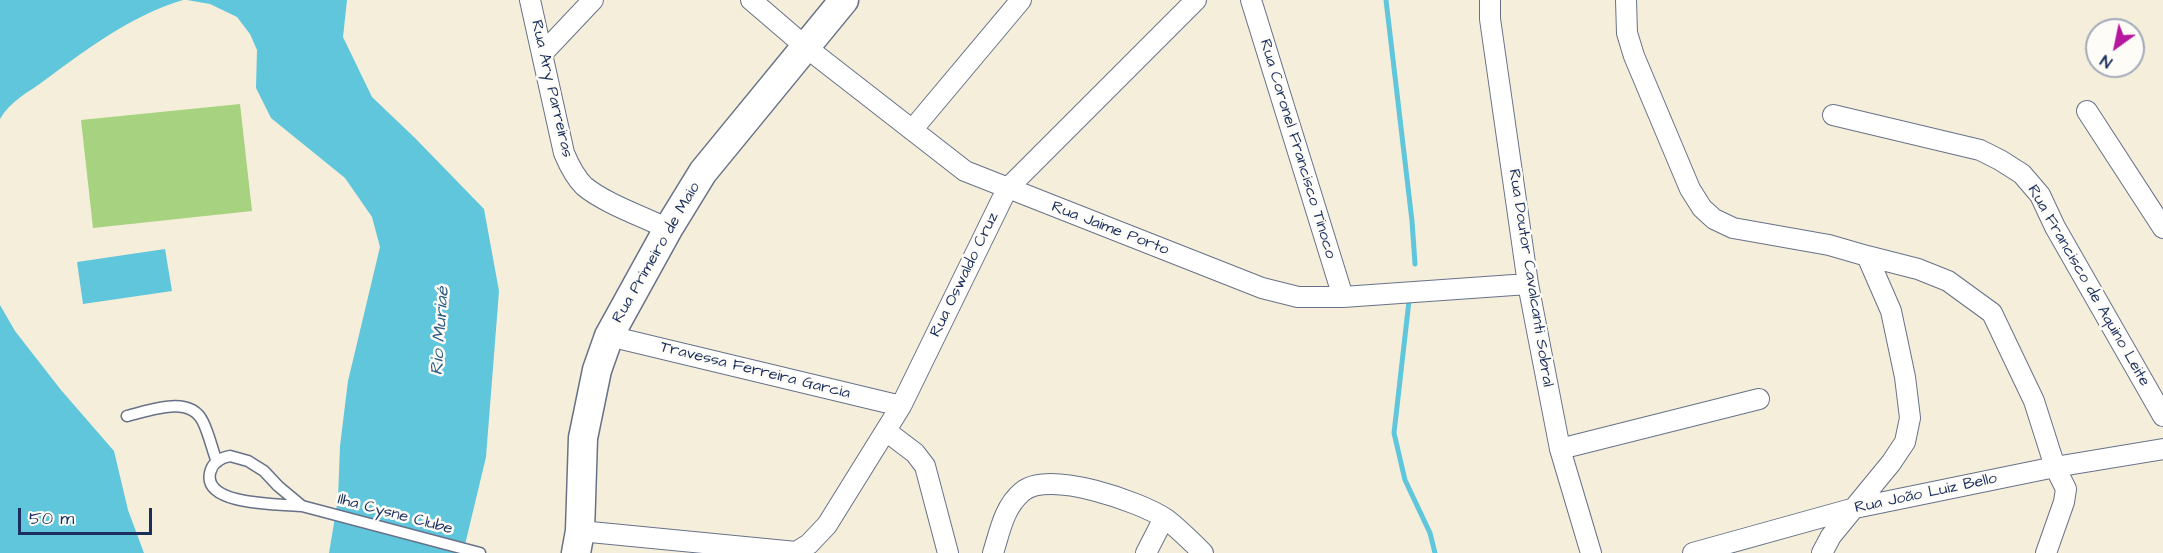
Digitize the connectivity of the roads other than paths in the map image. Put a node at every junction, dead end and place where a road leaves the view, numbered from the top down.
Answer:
1 (530, 0) edge
2 (593, 0) edge
3 (751, 0) edge
4 (844, 0) edge
5 (1021, 0) edge
6 (1196, 0) edge
7 (1251, 0) edge
8 (1490, 0) edge
9 (1626, 0) edge
10 (807, 48) junction
11 (542, 54) junction
12 (2087, 111) dead end
13 (1833, 115) dead end
14 (912, 130) junction
15 (1007, 189) junction
16 (2163, 228) edge
17 (668, 229) junction
18 (1867, 256) junction
19 (1528, 284) junction
20 (1343, 297) junction
21 (609, 336) junction
22 (1759, 399) dead end
23 (901, 406) junction
24 (127, 416) dead end
25 (2163, 416) edge
26 (886, 431) junction
27 (1560, 449) junction
28 (2163, 449) edge
29 (217, 462) junction
30 (2055, 466) junction
31 (302, 506) junction
32 (1855, 508) junction
33 (1164, 518) junction
34 (578, 542) edge
35 (763, 551) edge
36 (480, 553) edge
37 (948, 553) edge
38 (993, 553) edge
39 (1146, 553) edge
40 (1203, 553) edge
41 (1591, 553) edge
42 (1693, 553) edge
43 (1822, 553) edge
44 (2046, 553) edge

1 - 11 street, Rua Ary Parreiras
2 - 11 street
3 - 10 street, Rua Jaime Porto
4 - 10 main road, Rua Primeiro de Maio
5 - 14 street
6 - 15 street, Rua Oswaldo Cruz
7 - 20 street, Rua Coronel Francisco Tinoco
8 - 19 street, Rua Doutor Cavalcanti Sobral
9 - 18 street
10 - 14 street, Rua Jaime Porto
10 - 17 main road, Rua Primeiro de Maio
11 - 17 street, Rua Ary Parreiras
12 - 16 street
13 - 25 street, Rua Francisco de Aquino Leite
14 - 15 street, Rua Jaime Porto
15 - 20 street, Rua Jaime Porto
15 - 23 street, Rua Oswaldo Cruz
17 - 21 main road, Rua Primeiro de Maio
18 - 30 street
18 - 32 street
19 - 20 street, Rua Jaime Porto
19 - 27 street, Rua Doutor Cavalcanti Sobral
21 - 23 street, Travessa Ferreira Garcia
21 - 34 main road, Rua Primeiro de Maio
22 - 27 street
23 - 26 street, Rua Oswaldo Cruz
24 - 29 lane
26 - 35 street, Rua Oswaldo Cruz
26 - 37 street
27 - 41 street, Rua Doutor Cavalcanti Sobral
28 - 30 street, Rua João Luiz Bello
29 - 31 lane, Ilha Cysne Clube
29 - 31 lane, Ilha Cysne Clube
30 - 32 street, Rua João Luiz Bello
30 - 44 street
31 - 36 lane, Ilha Cysne Clube
32 - 42 street, Rua João Luiz Bello
32 - 43 street
33 - 38 street
33 - 39 street
33 - 40 street
34 - 35 street, Rua Oswaldo Cruz

